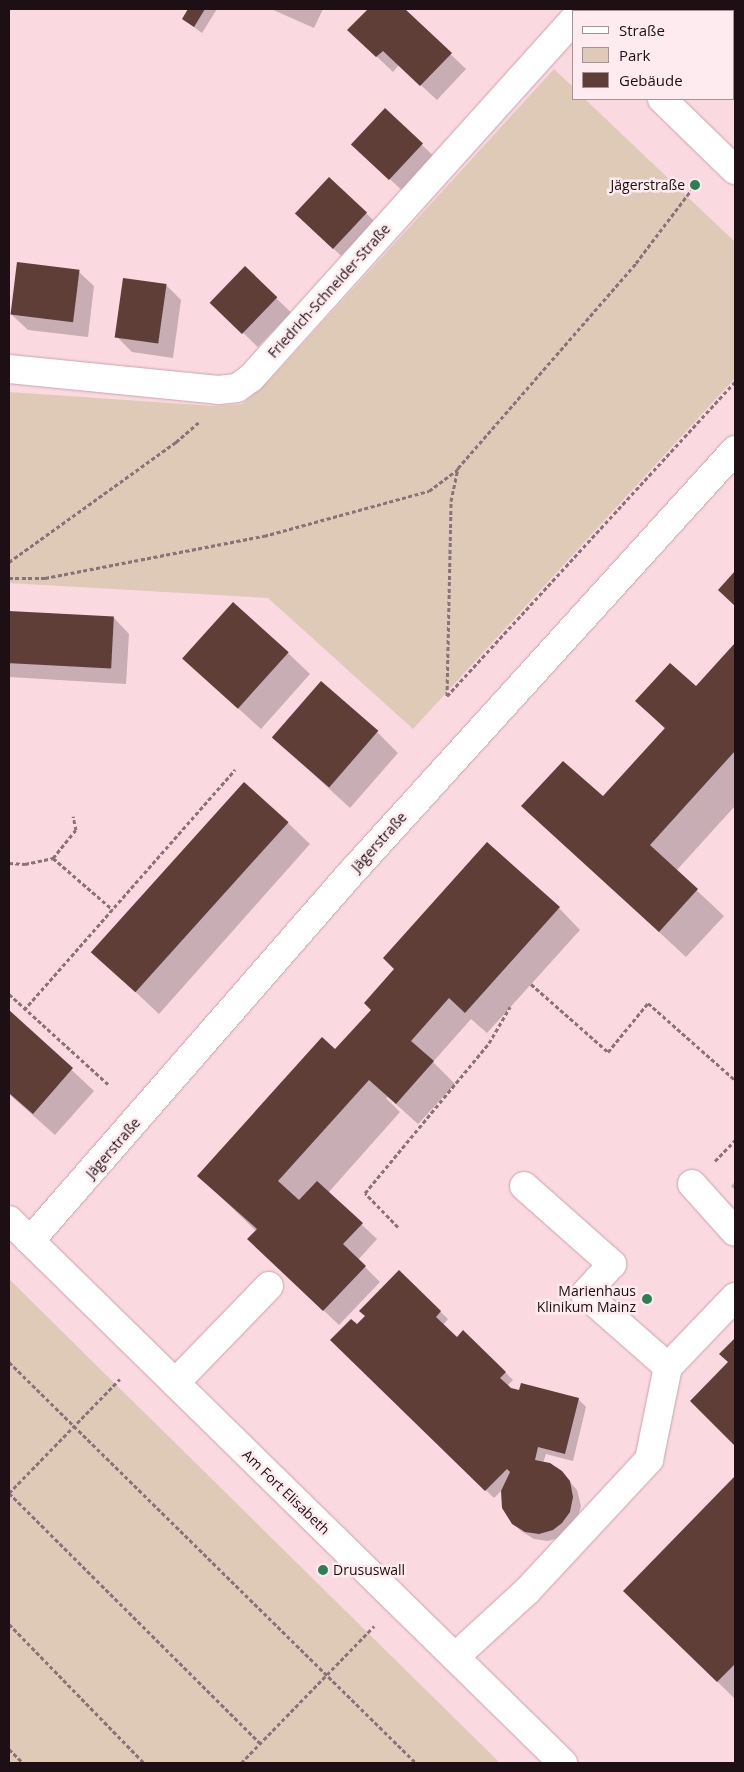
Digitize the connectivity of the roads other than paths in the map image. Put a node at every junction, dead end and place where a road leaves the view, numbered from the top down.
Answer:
1 (572, 22) edge
2 (663, 100) edge
3 (735, 170) edge
4 (9, 369) edge
5 (735, 450) edge
6 (692, 1184) dead end
7 (524, 1186) dead end
8 (9, 1220) edge
9 (735, 1232) edge
10 (30, 1241) junction
11 (269, 1286) dead end
12 (735, 1297) edge
13 (668, 1367) junction
14 (175, 1383) junction
15 (455, 1657) junction
16 (563, 1763) edge

1 - 4 street, Friedrich-Schneider-Straße
2 - 3 street
5 - 10 street, Jägerstraße
6 - 9 street
7 - 13 street
8 - 10 street, Am Fort Elisabeth
10 - 14 street, Am Fort Elisabeth
11 - 14 street
12 - 13 street
13 - 15 street
14 - 15 street, Am Fort Elisabeth
15 - 16 street, Am Fort Elisabeth

